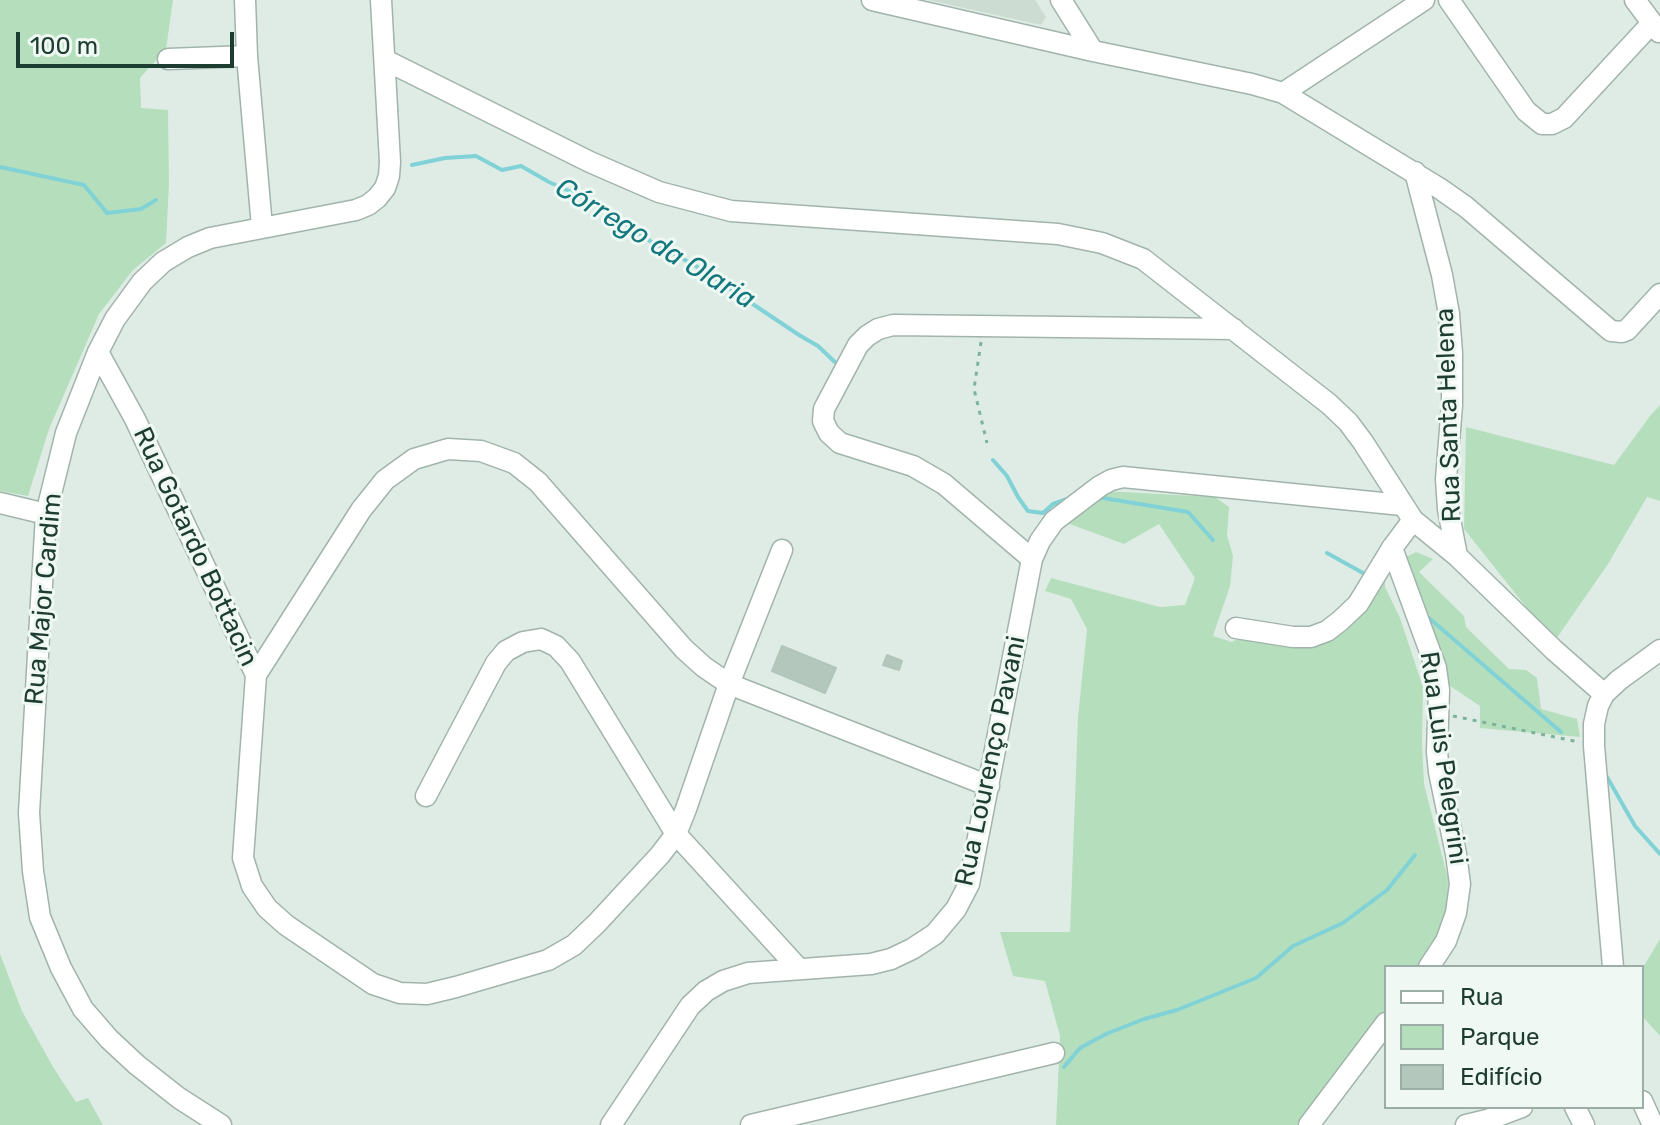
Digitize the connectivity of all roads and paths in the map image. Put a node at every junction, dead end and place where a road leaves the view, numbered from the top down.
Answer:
1 (245, 0) edge
2 (381, 0) edge
3 (872, 0) edge
4 (1061, 0) edge
5 (1449, 0) edge
6 (1635, 0) edge
7 (1411, 3) edge
8 (1656, 28) edge
9 (1093, 51) junction
10 (247, 56) junction
11 (168, 59) dead end
12 (385, 60) junction
13 (1283, 93) junction
14 (1415, 172) junction
15 (262, 227) junction
16 (1660, 294) edge
17 (983, 326) junction
18 (1234, 329) junction
19 (98, 352) junction
20 (987, 443) dead end
21 (0, 503) edge
22 (1408, 512) junction
23 (46, 514) junction
24 (1392, 548) junction
25 (782, 550) dead end
26 (1457, 556) junction
27 (1032, 559) junction
28 (1236, 628) dead end
29 (1658, 654) edge
30 (256, 675) junction
31 (729, 684) junction
32 (1604, 694) junction
33 (1439, 713) junction
34 (1594, 746) junction
35 (989, 786) junction
36 (426, 796) dead end
37 (676, 834) junction
38 (1430, 965) edge
39 (1613, 965) edge
40 (799, 969) junction
41 (1384, 1026) edge
42 (1054, 1053) dead end
43 (1644, 1105) edge
44 (1517, 1109) edge
45 (221, 1125) edge
46 (611, 1125) edge
47 (751, 1125) edge
48 (1309, 1125) edge
49 (1466, 1125) edge
50 (1653, 1125) edge

1 - 10 street
2 - 12 street, Rua Major Cardim
3 - 9 street
4 - 9 street
5 - 8 street
6 - 8 street
7 - 13 street
9 - 13 street
10 - 11 street
10 - 15 street
12 - 15 street, Rua Major Cardim
12 - 18 street
13 - 14 street
14 - 16 street
14 - 26 street, Rua Santa Helena
15 - 19 street, Rua Major Cardim
17 - 18 street
17 - 20 path
17 - 27 street
18 - 22 street
19 - 23 street, Rua Major Cardim
19 - 30 street, Rua Gotardo Bottacin
21 - 23 street
22 - 24 street
22 - 26 street
22 - 27 street, Rua Lourenço Pavani
23 - 45 street, Rua Major Cardim
24 - 28 street
24 - 33 street, Rua Luis Pelegrini
25 - 31 street, Rua Gotardo Bottacin
26 - 32 street, Rua Santa Helena
27 - 35 street, Rua Lourenço Pavani
29 - 32 street
30 - 31 street
30 - 37 street, Rua Gotardo Bottacin
31 - 35 street
31 - 37 street, Rua Gotardo Bottacin
32 - 34 street
33 - 34 path
33 - 38 street, Rua Luis Pelegrini
34 - 39 street
35 - 40 street, Rua Lourenço Pavani
36 - 37 street
37 - 40 street
40 - 46 street, Rua Lourenço Pavani
41 - 48 street
42 - 47 street
43 - 50 street
44 - 49 street

